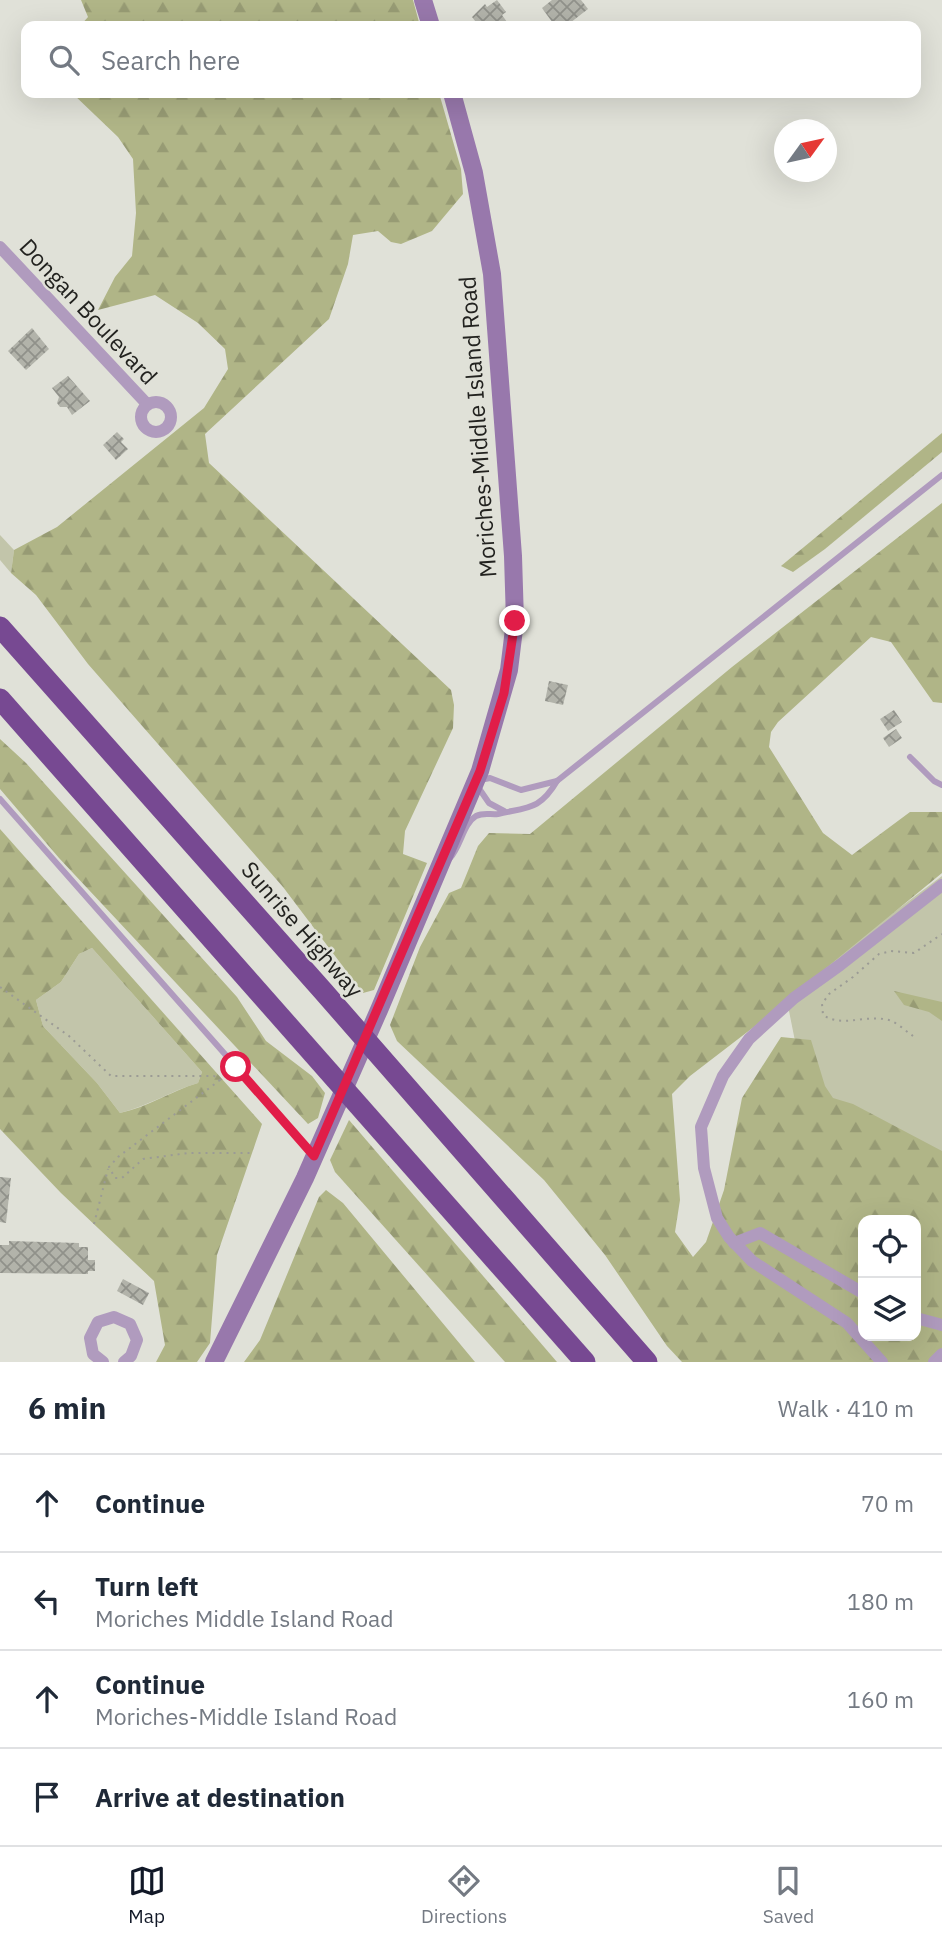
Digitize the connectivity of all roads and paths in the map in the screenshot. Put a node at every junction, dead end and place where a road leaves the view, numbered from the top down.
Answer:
1 (423, 0) edge
2 (429, 21) edge
3 (453, 98) edge
4 (0, 247) edge
5 (148, 404) dead end
6 (942, 475) edge
7 (0, 627) edge
8 (0, 699) edge
9 (910, 757) dead end
10 (557, 780) junction
11 (476, 781) junction
12 (942, 785) edge
13 (0, 799) edge
14 (504, 811) junction
15 (435, 874) junction
16 (942, 885) edge
17 (942, 934) edge
18 (0, 987) edge
19 (913, 1037) dead end
20 (236, 1067) junction
21 (220, 1080) junction
22 (252, 1153) dead end
23 (314, 1156) junction
24 (109, 1167) junction
25 (94, 1224) dead end
26 (734, 1243) junction
27 (858, 1290) edge
28 (921, 1319) edge
29 (942, 1325) edge
30 (942, 1354) edge
31 (103, 1362) edge
32 (124, 1362) edge
33 (214, 1362) edge
34 (585, 1362) edge
35 (647, 1362) edge
36 (882, 1362) edge
37 (934, 1362) edge

1 - 2 main road
3 - 11 main road, Moriches-Middle Island Road
4 - 5 street, Dongan Boulevard
6 - 10 lane
7 - 35 highway, Sunrise Highway
8 - 34 highway
9 - 12 lane
10 - 11 lane
10 - 14 lane
11 - 14 lane
11 - 15 main road, Moriches-Middle Island Road
13 - 20 lane
14 - 15 lane
15 - 23 main road, Moriches-Middle Island Road
16 - 26 street
17 - 19 path
18 - 21 path
20 - 21 path
20 - 23 lane
21 - 24 path
22 - 24 path
23 - 33 main road
24 - 25 path
26 - 27 street
26 - 36 street
28 - 29 street
30 - 37 street
31 - 32 street

